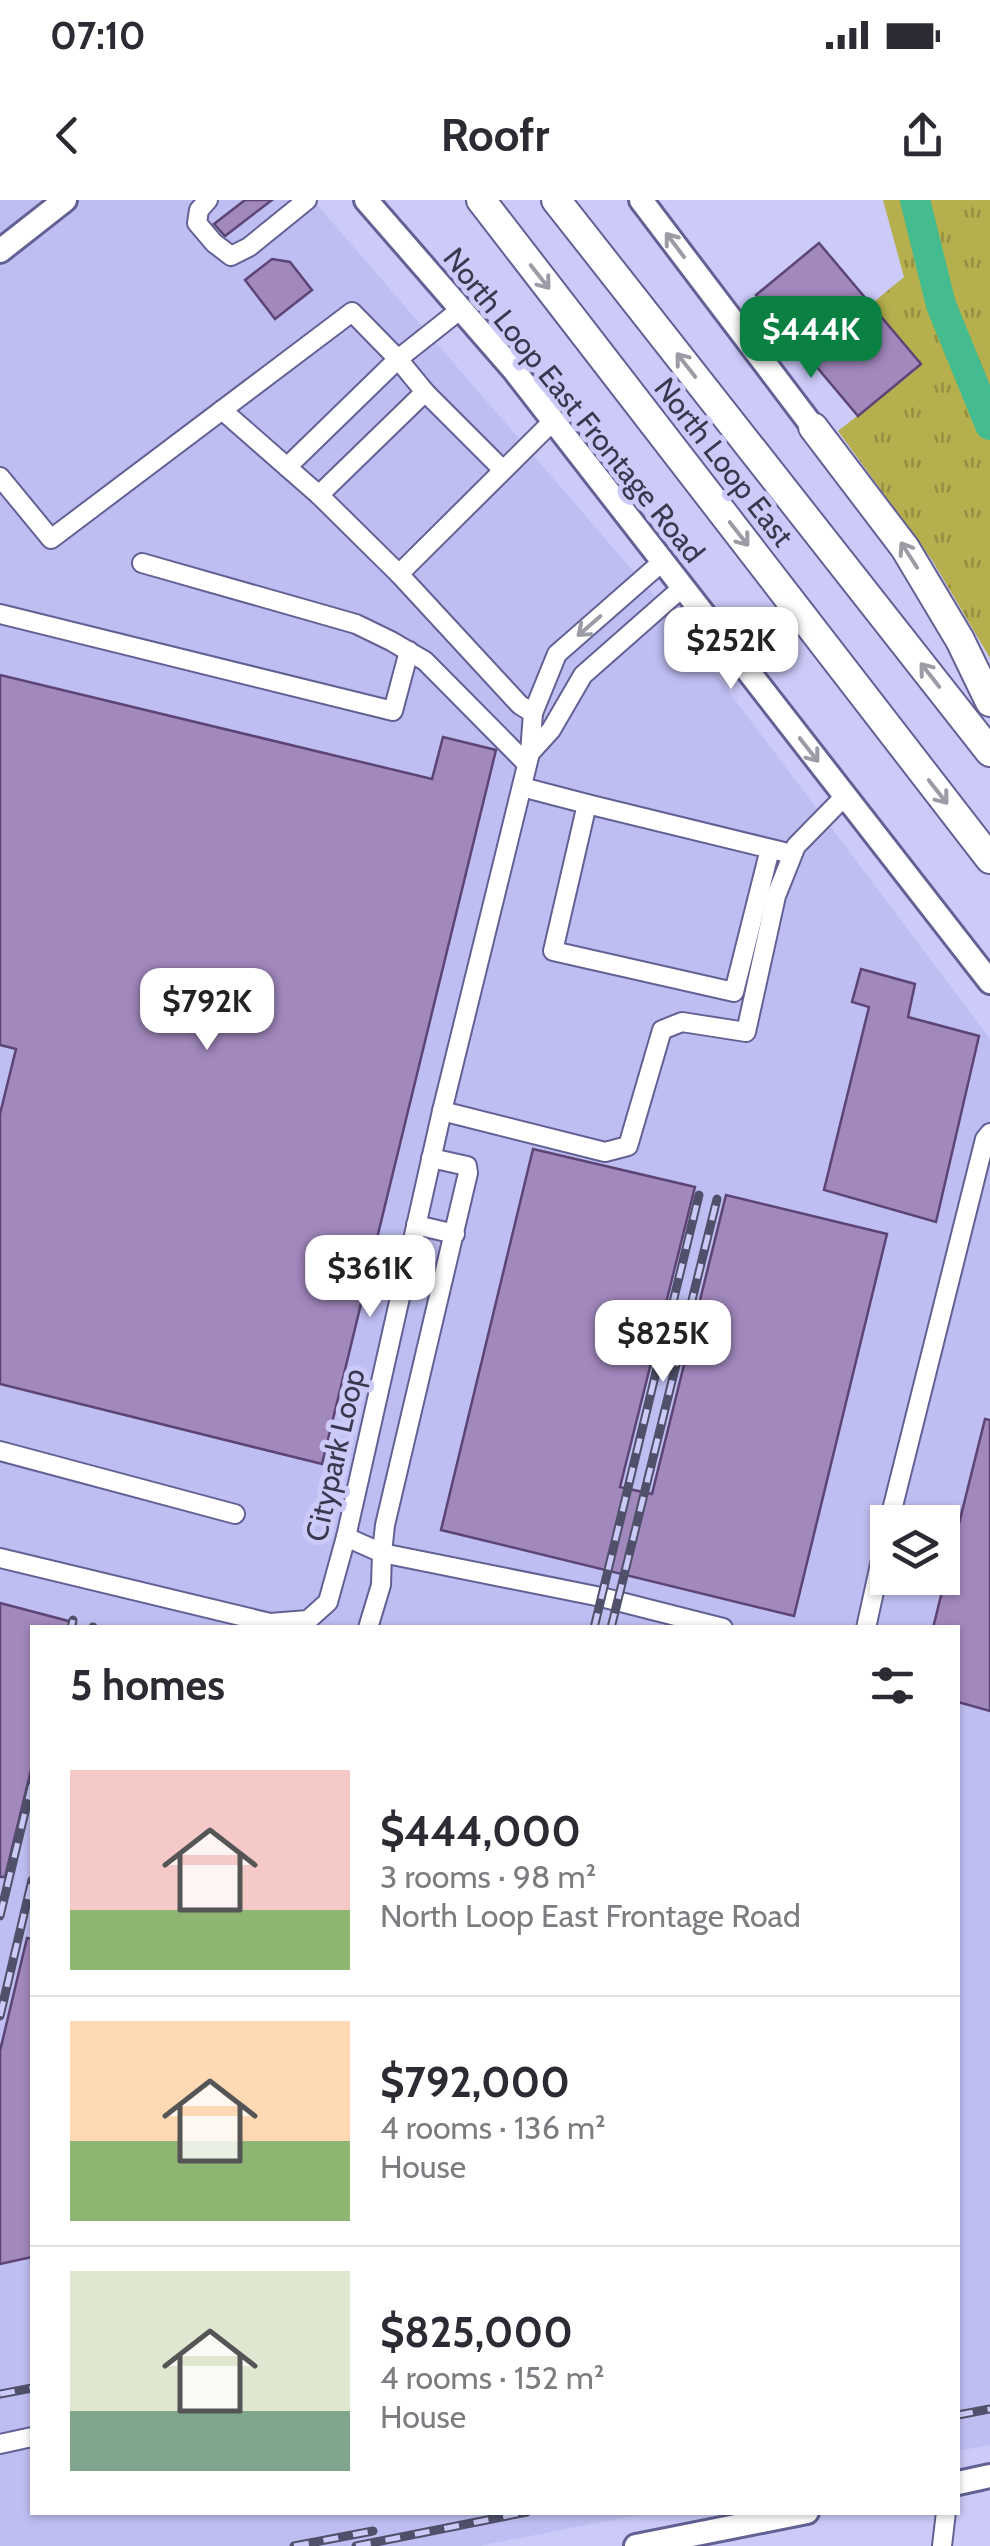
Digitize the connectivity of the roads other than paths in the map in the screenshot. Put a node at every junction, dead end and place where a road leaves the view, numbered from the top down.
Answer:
1 (65, 200) edge
2 (208, 200) edge
3 (307, 200) edge
4 (366, 200) edge
5 (481, 200) edge
6 (556, 200) edge
7 (641, 200) edge
8 (285, 207) edge
9 (0, 251) edge
10 (460, 309) junction
11 (398, 360) junction
12 (426, 392) junction
13 (222, 410) junction
14 (553, 421) junction
15 (813, 427) joint
16 (287, 468) junction
17 (503, 470) junction
18 (0, 477) edge
19 (318, 495) junction
20 (662, 562) junction
21 (142, 563) dead end
22 (399, 574) junction
23 (683, 588) junction
24 (0, 614) edge
25 (408, 652) junction
26 (990, 702) edge
27 (534, 713) junction
28 (990, 752) edge
29 (528, 758) junction
30 (522, 787) junction
31 (845, 796) junction
32 (587, 804) junction
33 (770, 849) junction
34 (792, 854) junction
35 (990, 859) edge
36 (990, 982) edge
37 (442, 1110) junction
38 (990, 1133) edge
39 (431, 1158) junction
40 (982, 1185) edge
41 (416, 1225) junction
42 (455, 1234) junction
43 (0, 1451) edge
44 (894, 1505) edge
45 (236, 1514) dead end
46 (346, 1537) junction
47 (382, 1553) junction
48 (0, 1558) edge
49 (870, 1595) edge
50 (369, 1625) edge
51 (711, 1625) edge
52 (866, 1625) edge
53 (30, 2437) edge
54 (0, 2444) edge
55 (990, 2476) edge
56 (960, 2483) edge
57 (792, 2515) edge
58 (946, 2515) edge
59 (636, 2546) edge
60 (942, 2546) edge

1 - 9 main road
2 - 8 street
3 - 8 street
4 - 10 main road, North Loop East Frontage Road
5 -> 35 highway, North Loop East
28 -> 6 highway, North Loop East
15 -> 7 main road
10 - 11 street
10 - 14 main road, North Loop East Frontage Road
11 - 12 street
11 - 13 street
11 - 16 street
12 - 17 street
12 - 19 street
13 - 16 street
13 - 18 street
14 - 17 street
14 - 20 main road, North Loop East Frontage Road
26 -> 15 highway
16 - 19 street
17 - 22 street
19 - 22 street
20 - 23 main road, North Loop East Frontage Road
20 -> 27 street, Citypark Loop
21 - 25 street
22 - 27 street
23 - 29 street, Citypark Loop
23 -> 31 main road, North Loop East Frontage Road
24 - 25 street
25 - 29 street
27 - 29 street, Citypark Loop
29 - 30 street, Citypark Loop
30 - 32 street
30 - 37 street, Citypark Loop
31 - 34 street
31 - 36 main road, North Loop East Frontage Road
32 - 33 street
32 - 33 street
33 - 34 street
34 - 37 street
37 - 39 street, Citypark Loop
38 - 40 street
39 - 41 street, Citypark Loop
39 - 42 street
40 - 44 street
41 - 42 street
41 - 46 street, Citypark Loop
42 - 47 street
43 - 45 street
46 - 47 street
46 - 48 street, Citypark Loop
47 - 50 street
47 - 51 street
49 - 52 street
53 - 54 street
55 - 56 main road
57 - 59 main road
58 - 60 street

